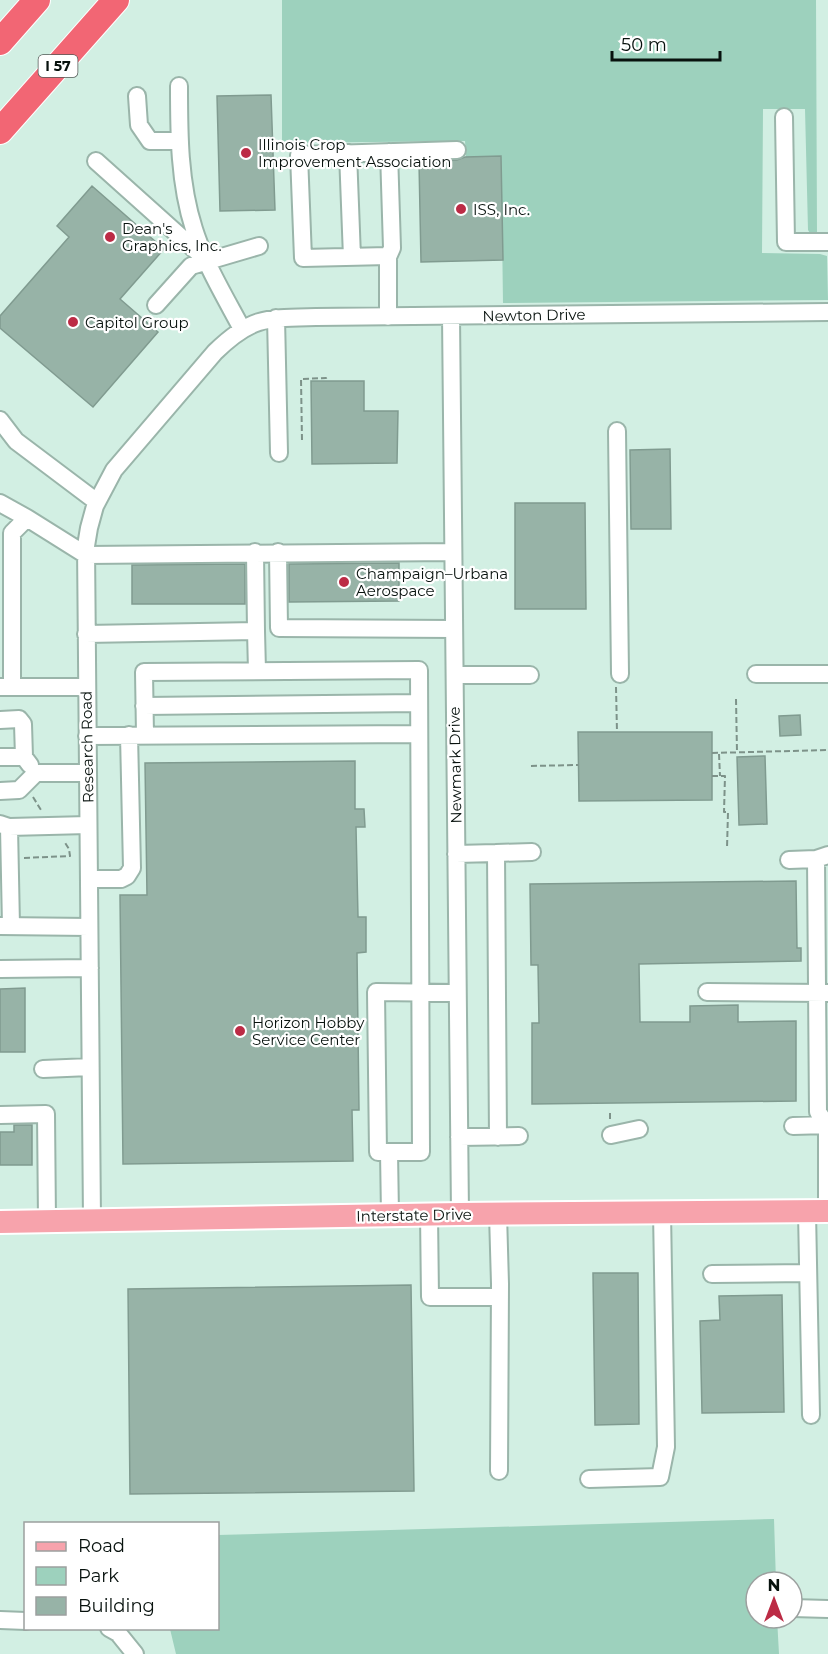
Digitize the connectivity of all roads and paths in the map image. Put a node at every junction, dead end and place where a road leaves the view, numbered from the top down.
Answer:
1 (37, 0) edge
2 (116, 0) edge
3 (0, 42) edge
4 (179, 86) dead end
5 (137, 96) dead end
6 (784, 117) dead end
7 (0, 131) edge
8 (180, 141) junction
9 (457, 150) dead end
10 (389, 152) junction
11 (348, 153) junction
12 (96, 161) dead end
13 (828, 242) edge
14 (259, 246) dead end
15 (351, 257) junction
16 (388, 257) junction
17 (207, 261) junction
18 (156, 305) dead end
19 (828, 312) edge
20 (451, 316) junction
21 (388, 317) junction
22 (276, 318) junction
23 (242, 329) junction
24 (327, 381) dead end
25 (0, 420) edge
26 (618, 431) dead end
27 (302, 440) dead end
28 (279, 453) dead end
29 (97, 502) junction
30 (0, 503) edge
31 (27, 518) junction
32 (255, 552) junction
33 (278, 552) junction
34 (453, 552) junction
35 (86, 555) junction
36 (454, 629) junction
37 (256, 631) junction
38 (86, 634) junction
39 (257, 671) junction
40 (756, 674) dead end
41 (828, 674) edge
42 (454, 675) junction
43 (530, 675) dead end
44 (618, 679) joint
45 (6, 687) edge
46 (87, 687) junction
47 (736, 699) dead end
48 (419, 703) junction
49 (144, 706) junction
50 (0, 720) edge
51 (616, 732) dead end
52 (419, 734) junction
53 (137, 735) junction
54 (87, 736) junction
55 (828, 750) edge
56 (737, 752) junction
57 (712, 753) dead end
58 (719, 753) junction
59 (0, 757) edge
60 (24, 757) junction
61 (578, 765) dead end
62 (531, 766) dead end
63 (36, 773) junction
64 (88, 773) junction
65 (712, 776) dead end
66 (720, 776) junction
67 (0, 791) edge
68 (4, 825) edge
69 (88, 825) junction
70 (727, 848) dead end
71 (531, 852) dead end
72 (496, 853) junction
73 (456, 854) junction
74 (822, 857) edge
75 (789, 860) dead end
76 (89, 879) junction
77 (6, 926) edge
78 (89, 927) junction
79 (90, 968) junction
80 (0, 969) edge
81 (420, 992) junction
82 (707, 992) dead end
83 (458, 993) junction
84 (822, 993) edge
85 (90, 1067) junction
86 (43, 1069) dead end
87 (0, 1115) edge
88 (827, 1125) edge
89 (793, 1126) dead end
90 (639, 1129) dead end
91 (611, 1135) dead end
92 (519, 1136) dead end
93 (459, 1137) junction
94 (498, 1137) junction
95 (389, 1152) junction
96 (662, 1212) junction
97 (821, 1212) edge
98 (429, 1214) junction
99 (460, 1214) junction
100 (498, 1214) junction
101 (390, 1215) junction
102 (92, 1220) junction
103 (0, 1221) edge
104 (47, 1221) junction
105 (808, 1272) junction
106 (712, 1274) dead end
107 (500, 1297) junction
108 (811, 1415) dead end
109 (499, 1472) dead end
110 (589, 1479) dead end
111 (804, 1608) edge
112 (828, 1609) edge
113 (0, 1620) edge
114 (24, 1621) edge
115 (111, 1630) edge
116 (135, 1654) edge

1 - 3 highway
2 - 7 highway, I 57
4 - 8 street
5 - 8 street
6 - 13 street
8 - 17 street
9 - 10 street
10 - 11 street
10 - 16 street
11 - 15 street
11 - 15 street
12 - 17 street
14 - 17 street
15 - 16 street
16 - 21 street
17 - 18 street
17 - 23 street
19 - 20 street, Newton Drive
20 - 21 street, Newton Drive
20 - 34 street, Newmark Drive
21 - 22 street, Newton Drive
22 - 23 street, Newton Drive
22 - 28 street
23 - 29 street, Research Road
24 - 27 path
25 - 29 street
26 - 44 street
29 - 35 street, Research Road
30 - 31 street
31 - 35 street
31 - 45 street
32 - 33 street
32 - 35 street
32 - 37 street
33 - 34 street
33 - 36 street
34 - 36 street, Newmark Drive
35 - 38 street, Research Road
36 - 42 street, Newmark Drive
37 - 38 street
37 - 39 street
38 - 46 street, Research Road
39 - 48 street
39 - 49 street
40 - 41 street
42 - 43 street
42 - 73 street, Newmark Drive
44 - 51 path
45 - 46 street
46 - 54 street, Research Road
47 - 56 path
48 - 49 street
48 - 52 street
49 - 53 street
50 - 60 street
52 - 53 street
52 - 81 street
53 - 54 street
53 - 76 street
54 - 64 street, Research Road
55 - 56 path
56 - 58 path
57 - 58 path
58 - 66 path
59 - 60 street
60 - 63 street
61 - 62 path
63 - 64 street
63 - 67 street
64 - 69 street, Research Road
65 - 66 path
66 - 70 path
68 - 69 street
68 - 77 street
69 - 76 street, Research Road
71 - 72 street
72 - 73 street
72 - 94 street
73 - 83 street, Newmark Drive
74 - 75 street
74 - 84 street
76 - 78 street, Research Road
77 - 78 street
78 - 79 street, Research Road
79 - 80 street
79 - 85 street, Research Road
81 - 83 street
81 - 95 street
81 - 95 street
82 - 84 street
83 - 93 street, Newmark Drive
84 - 88 street
85 - 86 street
85 - 102 street, Research Road
87 - 104 street
88 - 89 street
88 - 97 street
90 - 91 street
92 - 94 street
93 - 94 street
93 - 99 street, Newmark Drive
95 - 101 street
96 - 97 main road, Interstate Drive
96 - 100 main road, Interstate Drive
96 - 110 street
97 - 105 street
98 - 99 main road, Interstate Drive
98 - 101 main road, Interstate Drive
98 - 107 street
99 - 100 main road, Interstate Drive
100 - 107 street
101 - 102 main road, Interstate Drive
102 - 104 main road, Interstate Drive
103 - 104 main road, Interstate Drive
105 - 106 street
105 - 108 street
107 - 109 street
111 - 112 street
113 - 114 street
115 - 116 street

